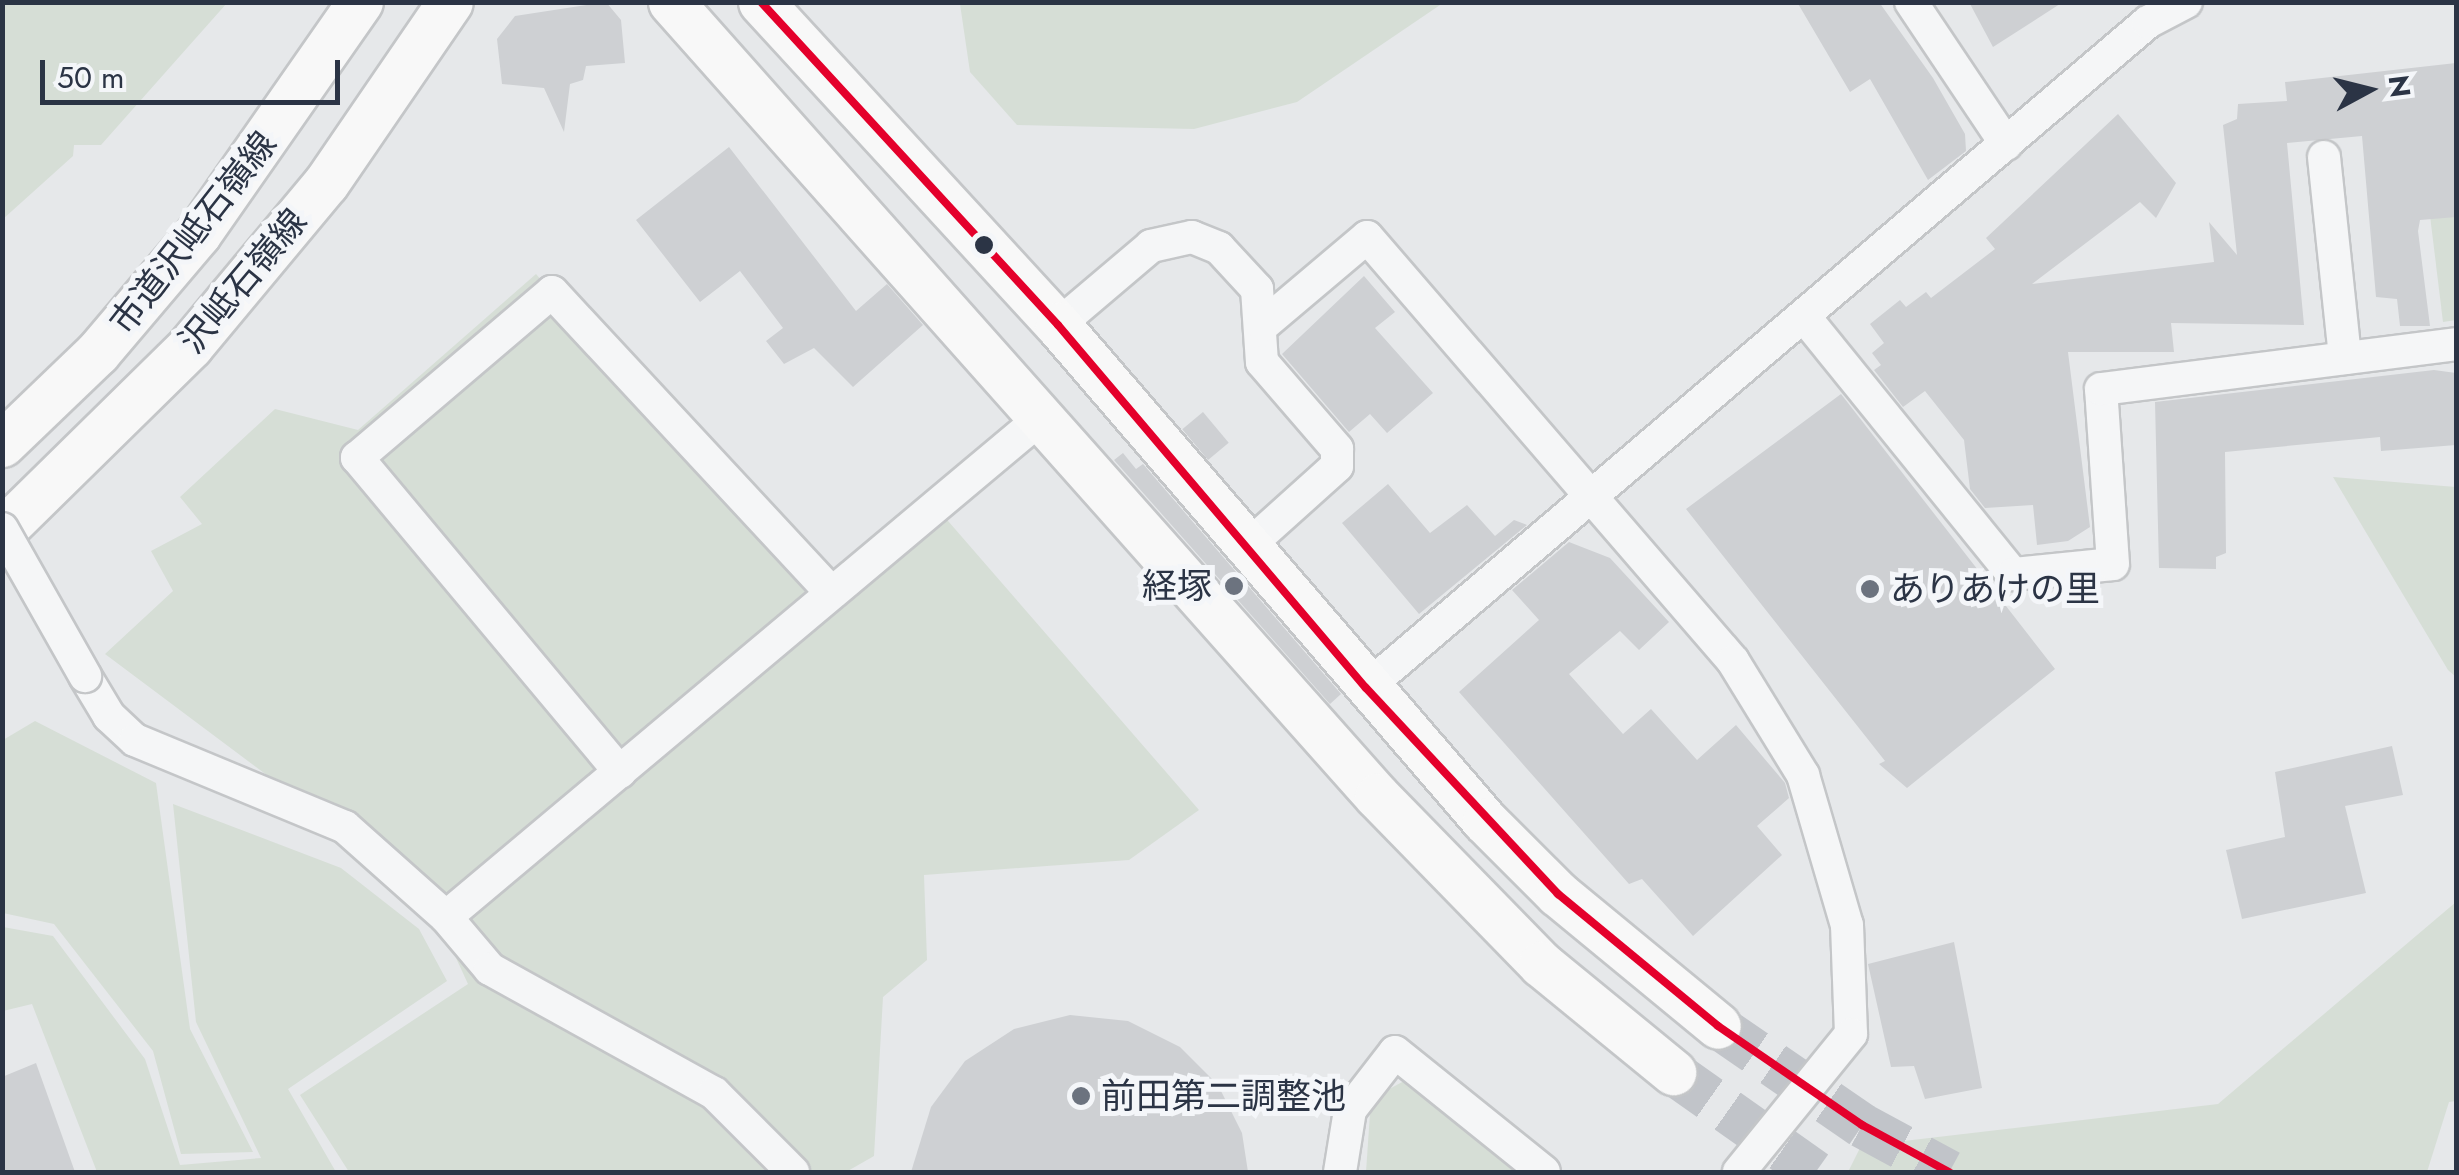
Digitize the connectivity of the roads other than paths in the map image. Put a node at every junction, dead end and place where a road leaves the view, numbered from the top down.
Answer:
1 (360, 2) edge
2 (450, 2) edge
3 (671, 2) edge
4 (1911, 2) edge
5 (2186, 2) edge
6 (777, 11) edge
7 (2142, 12) edge
8 (2006, 144) junction
9 (2324, 157) dead end
10 (1807, 320) junction
11 (1058, 325) junction
12 (1263, 325) junction
13 (2456, 344) edge
14 (2345, 358) junction
15 (1041, 418) junction
16 (2, 444) edge
17 (1592, 504) junction
18 (2, 530) edge
19 (1247, 547) junction
20 (831, 592) junction
21 (1366, 688) junction
22 (620, 772) junction
23 (446, 918) junction
24 (1718, 1026) tunnel mouth
25 (1672, 1072) tunnel mouth
26 (793, 1172) edge
27 (1340, 1172) edge
28 (1544, 1172) edge
29 (1739, 1172) edge

1 - 16 street, 市道沢岻石嶺線
2 - 18 street, 沢岻石嶺線
3 - 15 street
4 - 8 street
5 - 7 street
6 - 11 street
7 - 8 street
8 - 10 street
9 - 14 street
10 - 14 street
10 - 17 street
11 - 12 street
11 - 19 street
12 - 17 street
12 - 19 street
13 - 14 street
15 - 20 street
15 - 25 street
17 - 21 street
17 - 29 street
18 - 23 street, bridge
19 - 21 street
20 - 22 street
20 - 22 street
21 - 24 street
22 - 23 street
23 - 26 street
27 - 28 street

